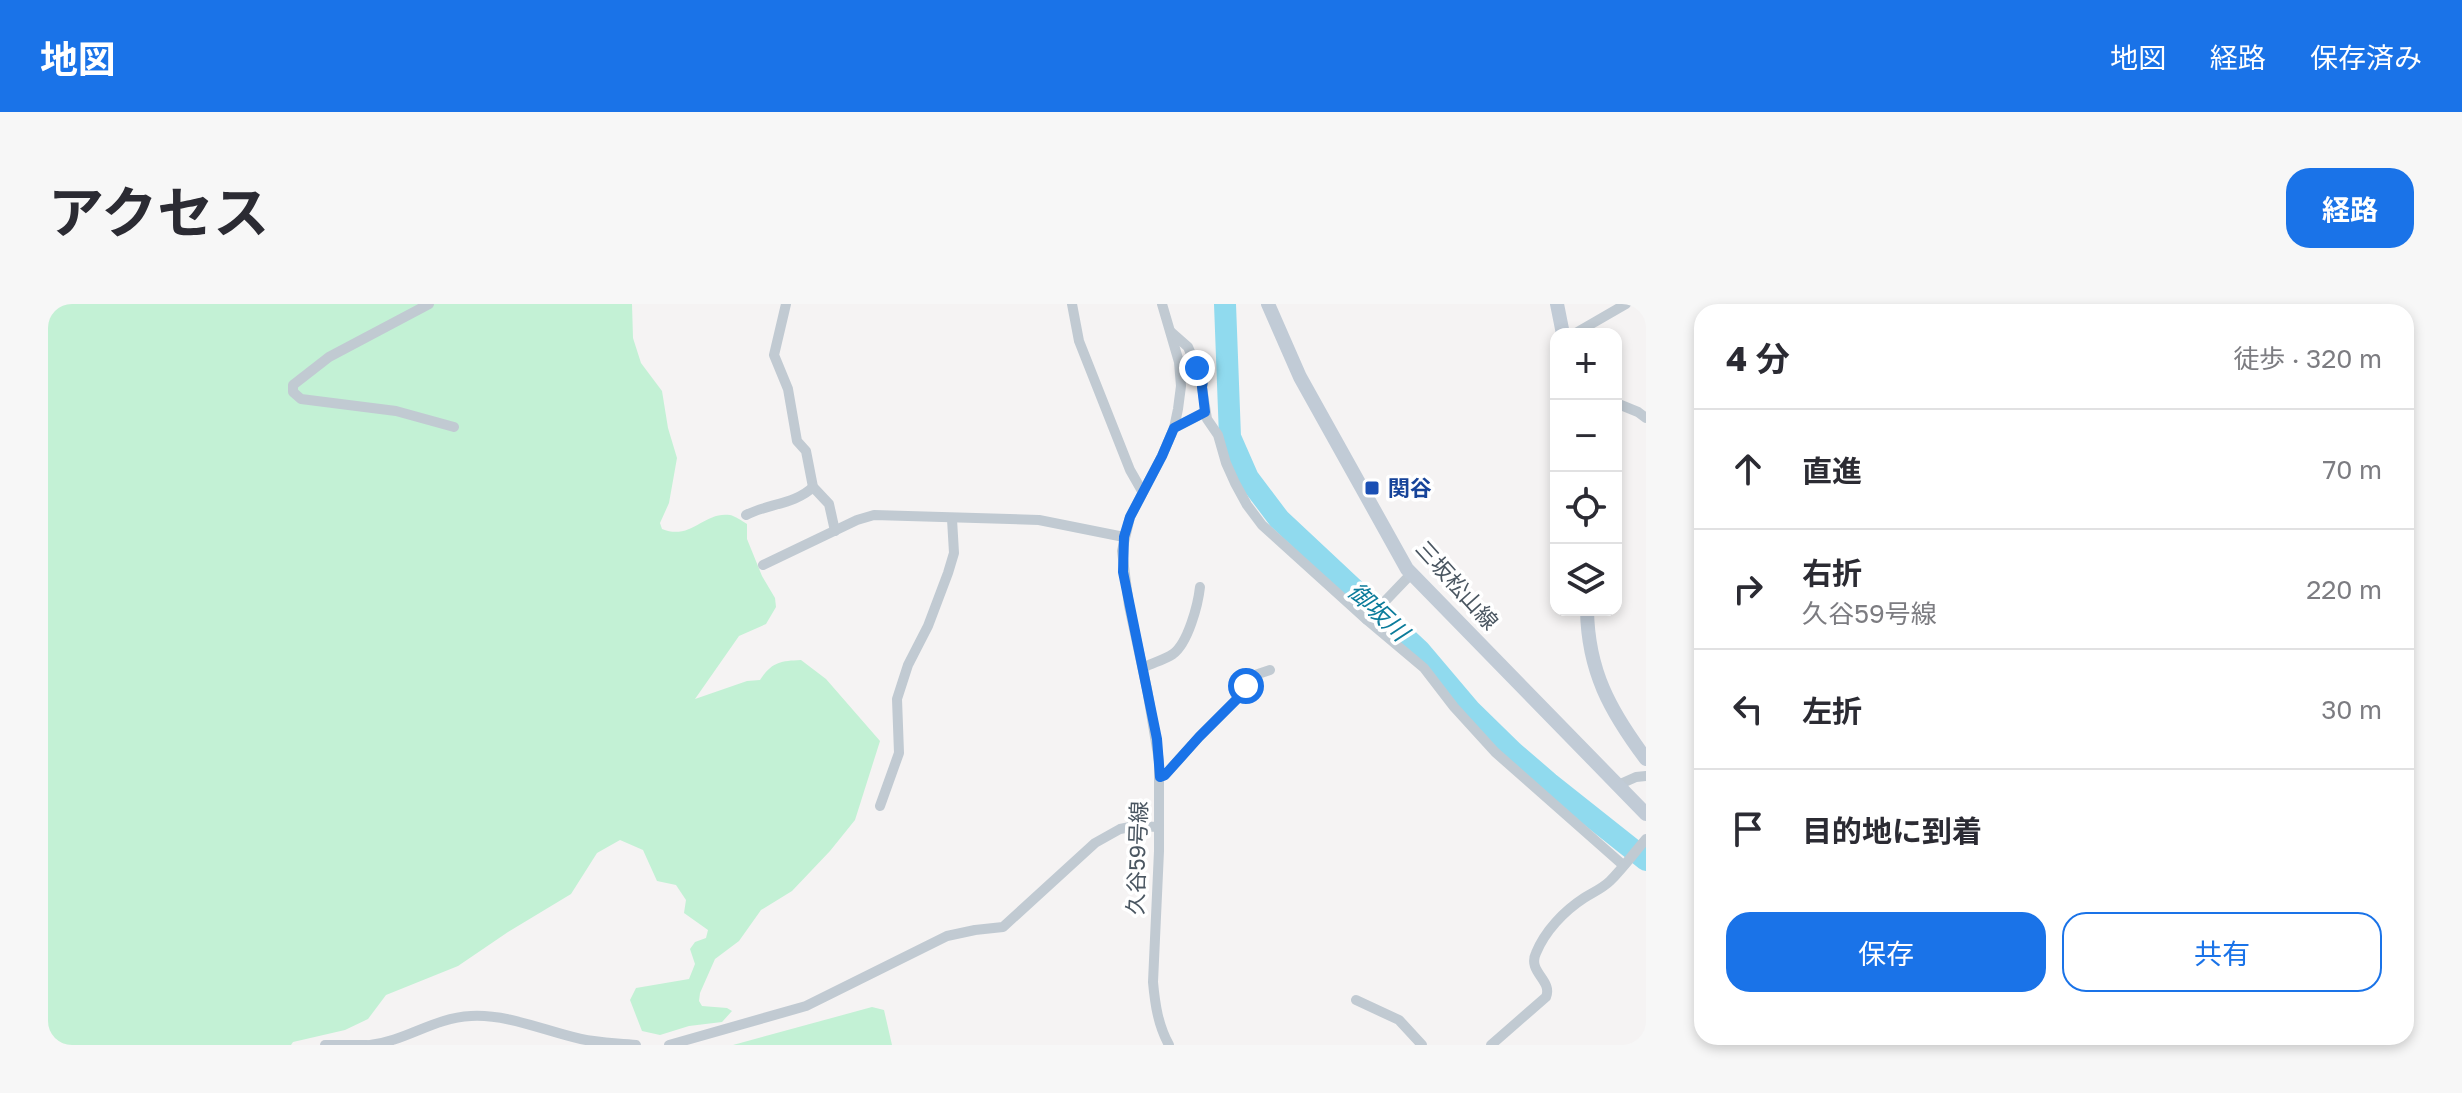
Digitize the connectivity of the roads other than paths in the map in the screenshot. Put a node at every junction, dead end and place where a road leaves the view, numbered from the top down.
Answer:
1 (429, 304) edge
2 (786, 304) edge
3 (1072, 304) edge
4 (1162, 304) edge
5 (1268, 304) edge
6 (1557, 304) edge
7 (1626, 304) edge
8 (1562, 328) edge
9 (1584, 328) edge
10 (1171, 332) junction
11 (1622, 405) edge
12 (1205, 412) junction
13 (1646, 418) edge
14 (454, 427) dead end
15 (1174, 428) junction
16 (813, 487) junction
17 (1142, 491) junction
18 (746, 515) dead end
19 (952, 519) junction
20 (835, 531) junction
21 (1124, 537) junction
22 (763, 565) dead end
23 (1411, 574) junction
24 (1200, 587) dead end
25 (1587, 616) edge
26 (1368, 619) junction
27 (1143, 668) junction
28 (1270, 670) dead end
29 (1644, 757) edge
30 (1646, 776) edge
31 (1160, 777) junction
32 (1618, 785) junction
33 (880, 806) dead end
34 (1646, 814) edge
35 (1159, 827) junction
36 (1646, 839) edge
37 (1625, 863) junction
38 (1356, 1000) dead end
39 (580, 1042) edge
40 (1167, 1044) edge
41 (325, 1045) edge
42 (368, 1045) edge
43 (636, 1045) edge
44 (669, 1045) edge
45 (1422, 1045) edge
46 (1491, 1045) edge

1 - 14 street
2 - 16 street
3 - 17 street
4 - 10 street, 久谷59号線
5 - 23 main road, 三坂松山線
6 - 8 main road
7 - 9 street
10 - 12 street
10 - 15 street, 久谷59号線
11 - 13 street
12 - 15 street
12 - 26 street
15 - 17 street, 久谷59号線
16 - 18 street
16 - 20 street
17 - 21 street, 久谷59号線
19 - 20 street
19 - 21 street
19 - 33 street
20 - 22 street
21 - 27 street, 久谷59号線
23 - 26 street
23 - 32 main road, 三坂松山線
24 - 27 street
25 - 29 main road
26 - 37 street
27 - 31 street, 久谷59号線
28 - 31 street
30 - 32 street
31 - 35 street, 久谷59号線
32 - 34 main road, 三坂松山線
35 - 40 street, 久谷59号線
35 - 44 street
36 - 37 street
37 - 46 street
38 - 45 street
39 - 42 street
39 - 43 street
41 - 42 street

